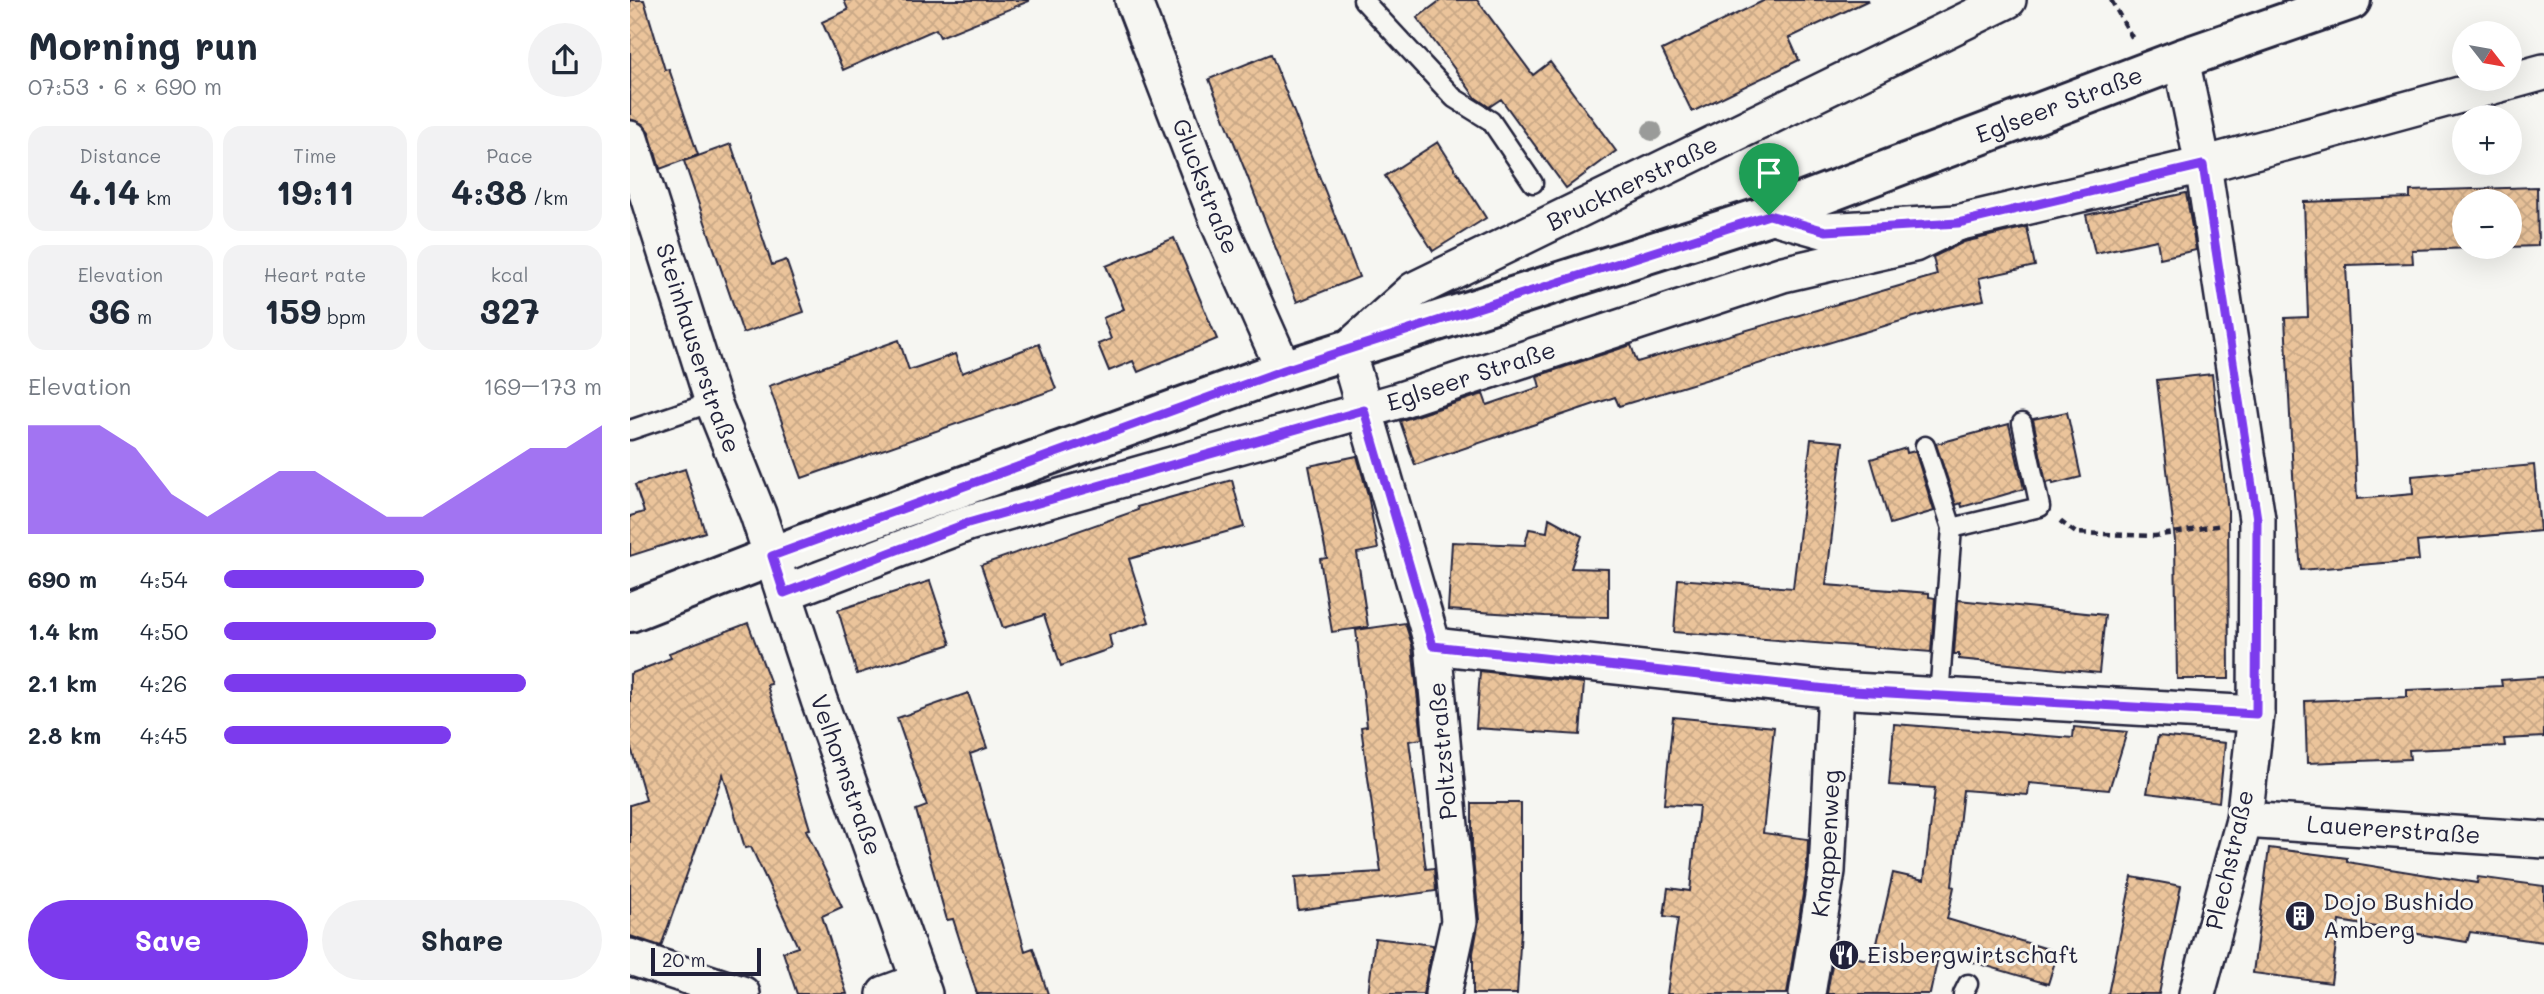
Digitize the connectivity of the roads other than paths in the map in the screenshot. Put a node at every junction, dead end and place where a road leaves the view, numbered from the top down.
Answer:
1 (1133, 0) edge
2 (1363, 0) edge
3 (2007, 0) edge
4 (2351, 0) edge
5 (2181, 58) junction
6 (2544, 72) edge
7 (630, 139) edge
8 (2203, 165) junction
9 (1533, 183) dead end
10 (1769, 215) junction
11 (1958, 223) junction
12 (1347, 350) junction
13 (1284, 370) junction
14 (713, 402) junction
15 (1364, 410) junction
16 (2022, 423) dead end
17 (630, 430) edge
18 (1925, 446) dead end
19 (1952, 528) junction
20 (772, 556) junction
21 (784, 593) junction
22 (630, 612) edge
23 (1433, 646) junction
24 (1836, 690) junction
25 (1938, 696) junction
26 (2256, 714) junction
27 (2244, 820) junction
28 (2544, 840) edge
29 (630, 957) edge
30 (922, 988) edge
31 (743, 994) edge
32 (885, 994) edge
33 (1443, 994) edge
34 (1807, 994) edge
35 (2197, 994) edge

1 - 13 street, Gluckstraße
2 - 9 lane
3 - 12 street, Brucknerstraße
4 - 5 street, Eglseer Straße
5 - 8 street, Plechstraße
5 - 10 street, Eglseer Straße
6 - 8 street, Eglseer Straße
7 - 14 street, Steinhauserstraße
8 - 11 street, Eglseer Straße
8 - 26 street, Plechstraße
10 - 11 street, Eglseer Straße
10 - 12 street, Eglseer Straße
11 - 15 street, Eglseer Straße
12 - 13 street, Eglseer Straße
12 - 15 street, Poltzstraße
13 - 20 street, Eglseer Straße
14 - 17 lane
14 - 20 street, Steinhauserstraße
15 - 21 street, Eglseer Straße
15 - 23 street, Poltzstraße
16 - 19 lane
18 - 19 lane
19 - 25 lane
20 - 21 street, Velhornstraße
20 - 22 street, Eglseer Straße
21 - 30 street, Velhornstraße
23 - 24 street
23 - 33 street, Poltzstraße
24 - 25 street
24 - 34 street, Knappenweg
25 - 26 street
26 - 27 street, Plechstraße
27 - 28 street, Lauererstraße
27 - 35 street, Plechstraße
29 - 31 street
30 - 32 street

